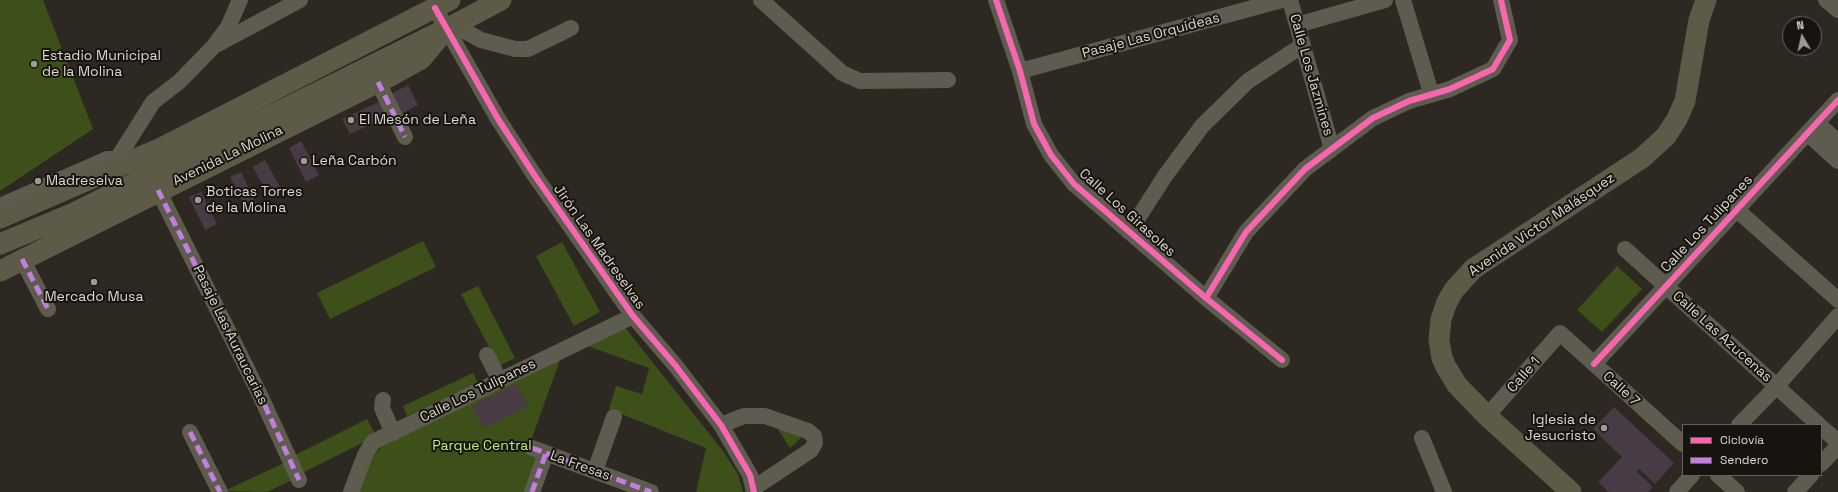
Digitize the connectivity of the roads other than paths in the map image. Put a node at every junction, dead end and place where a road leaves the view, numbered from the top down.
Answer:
1 (240, 0) edge
2 (300, 0) edge
3 (501, 0) edge
4 (761, 0) edge
5 (996, 0) edge
6 (1282, 0) edge
7 (1290, 0) edge
8 (1385, 0) edge
9 (1403, 0) edge
10 (1500, 0) edge
11 (1706, 0) edge
12 (1826, 0) edge
13 (442, 4) edge
14 (1838, 10) edge
15 (1297, 25) junction
16 (450, 27) junction
17 (571, 28) dead end
18 (1303, 45) junction
19 (214, 46) junction
20 (1020, 71) junction
21 (948, 80) dead end
22 (378, 82) junction
23 (1431, 93) junction
24 (1838, 100) edge
25 (1812, 128) junction
26 (405, 137) dead end
27 (1838, 142) edge
28 (1332, 149) junction
29 (126, 159) junction
30 (1838, 161) edge
31 (158, 190) junction
32 (0, 206) edge
33 (1737, 210) junction
34 (0, 218) edge
35 (1129, 232) junction
36 (0, 244) edge
37 (1625, 249) dead end
38 (22, 260) junction
39 (0, 271) edge
40 (1666, 286) junction
41 (1206, 298) junction
42 (1838, 300) edge
43 (48, 309) dead end
44 (633, 316) junction
45 (1838, 316) edge
46 (1560, 333) joint
47 (487, 355) dead end
48 (1282, 360) dead end
49 (1594, 364) junction
50 (500, 381) junction
51 (1776, 387) junction
52 (383, 400) dead end
53 (1487, 416) junction
54 (614, 417) dead end
55 (1740, 424) edge
56 (1818, 424) edge
57 (721, 425) junction
58 (1822, 428) edge
59 (190, 432) dead end
60 (393, 433) junction
61 (1422, 438) dead end
62 (1838, 442) edge
63 (1682, 443) edge
64 (1838, 446) edge
65 (1822, 463) edge
66 (595, 471) junction
67 (1691, 476) edge
68 (1719, 476) edge
69 (1810, 476) edge
70 (300, 480) dead end
71 (610, 485) edge
72 (754, 490) edge
73 (220, 492) edge
74 (351, 492) edge
75 (532, 492) edge
76 (651, 492) edge
77 (1444, 492) edge
78 (1571, 492) edge
79 (1677, 492) edge
80 (1737, 492) edge
81 (1795, 492) edge

1 - 19 street
2 - 19 street
3 - 16 main road, Avenida La Molina
4 - 21 street
5 - 20 street, Calle Los Girasoles
6 - 20 street, Pasaje Las Orquídeas
7 - 15 street, Calle Los Jazmines
8 - 15 street
9 - 23 street
10 - 23 street
11 - 53 main road, Avenida Victor Malásquez
12 - 14 street
13 - 16 street, Jirón Las Madreselvas
13 - 29 main road
15 - 18 street, Calle Los Jazmines
16 - 17 street
16 - 22 main road, Avenida La Molina
16 - 36 main road, Avenida La Molina
16 - 44 street, Jirón Las Madreselvas
18 - 28 street, Calle Los Jazmines
18 - 35 street
19 - 29 street
20 - 35 street, Calle Los Girasoles
22 - 26 street
22 - 31 main road, Avenida La Molina
23 - 28 street
24 - 25 street, Calle Los Tulipanes
25 - 27 street
25 - 30 street
25 - 33 street, Calle Los Tulipanes
28 - 41 street
29 - 32 street
29 - 34 main road
31 - 38 main road, Avenida La Molina
31 - 70 street, Pasaje Las Auraucarias
33 - 40 street, Calle Los Tulipanes
33 - 42 street
35 - 41 street, Calle Los Girasoles
37 - 40 street, Calle Las Azucenas
38 - 39 main road, Avenida La Molina
38 - 43 street
40 - 49 street, Calle Los Tulipanes
40 - 51 street, Calle Las Azucenas
41 - 48 street, Calle Los Girasoles
44 - 50 street, Calle Los Tulipanes
44 - 57 street, Jirón Las Madreselvas
45 - 51 street
46 - 49 street, Calle 7
46 - 53 street, Calle 1
47 - 50 street
49 - 63 street, Calle 7
50 - 60 street, Calle Los Tulipanes
51 - 55 street
51 - 56 street, Calle Las Azucenas
52 - 60 street
53 - 78 main road, Avenida Victor Malásquez
54 - 66 street
57 - 72 street, Jirón Las Madreselvas
57 - 72 street
58 - 62 street, Calle Las Azucenas
59 - 73 street
60 - 74 street, Calle Los Tulipanes
61 - 77 street
64 - 65 street
66 - 71 street, La Fresas
66 - 75 street, La Fresas
67 - 79 street
68 - 80 street
69 - 81 street
71 - 76 street, La Fresas

